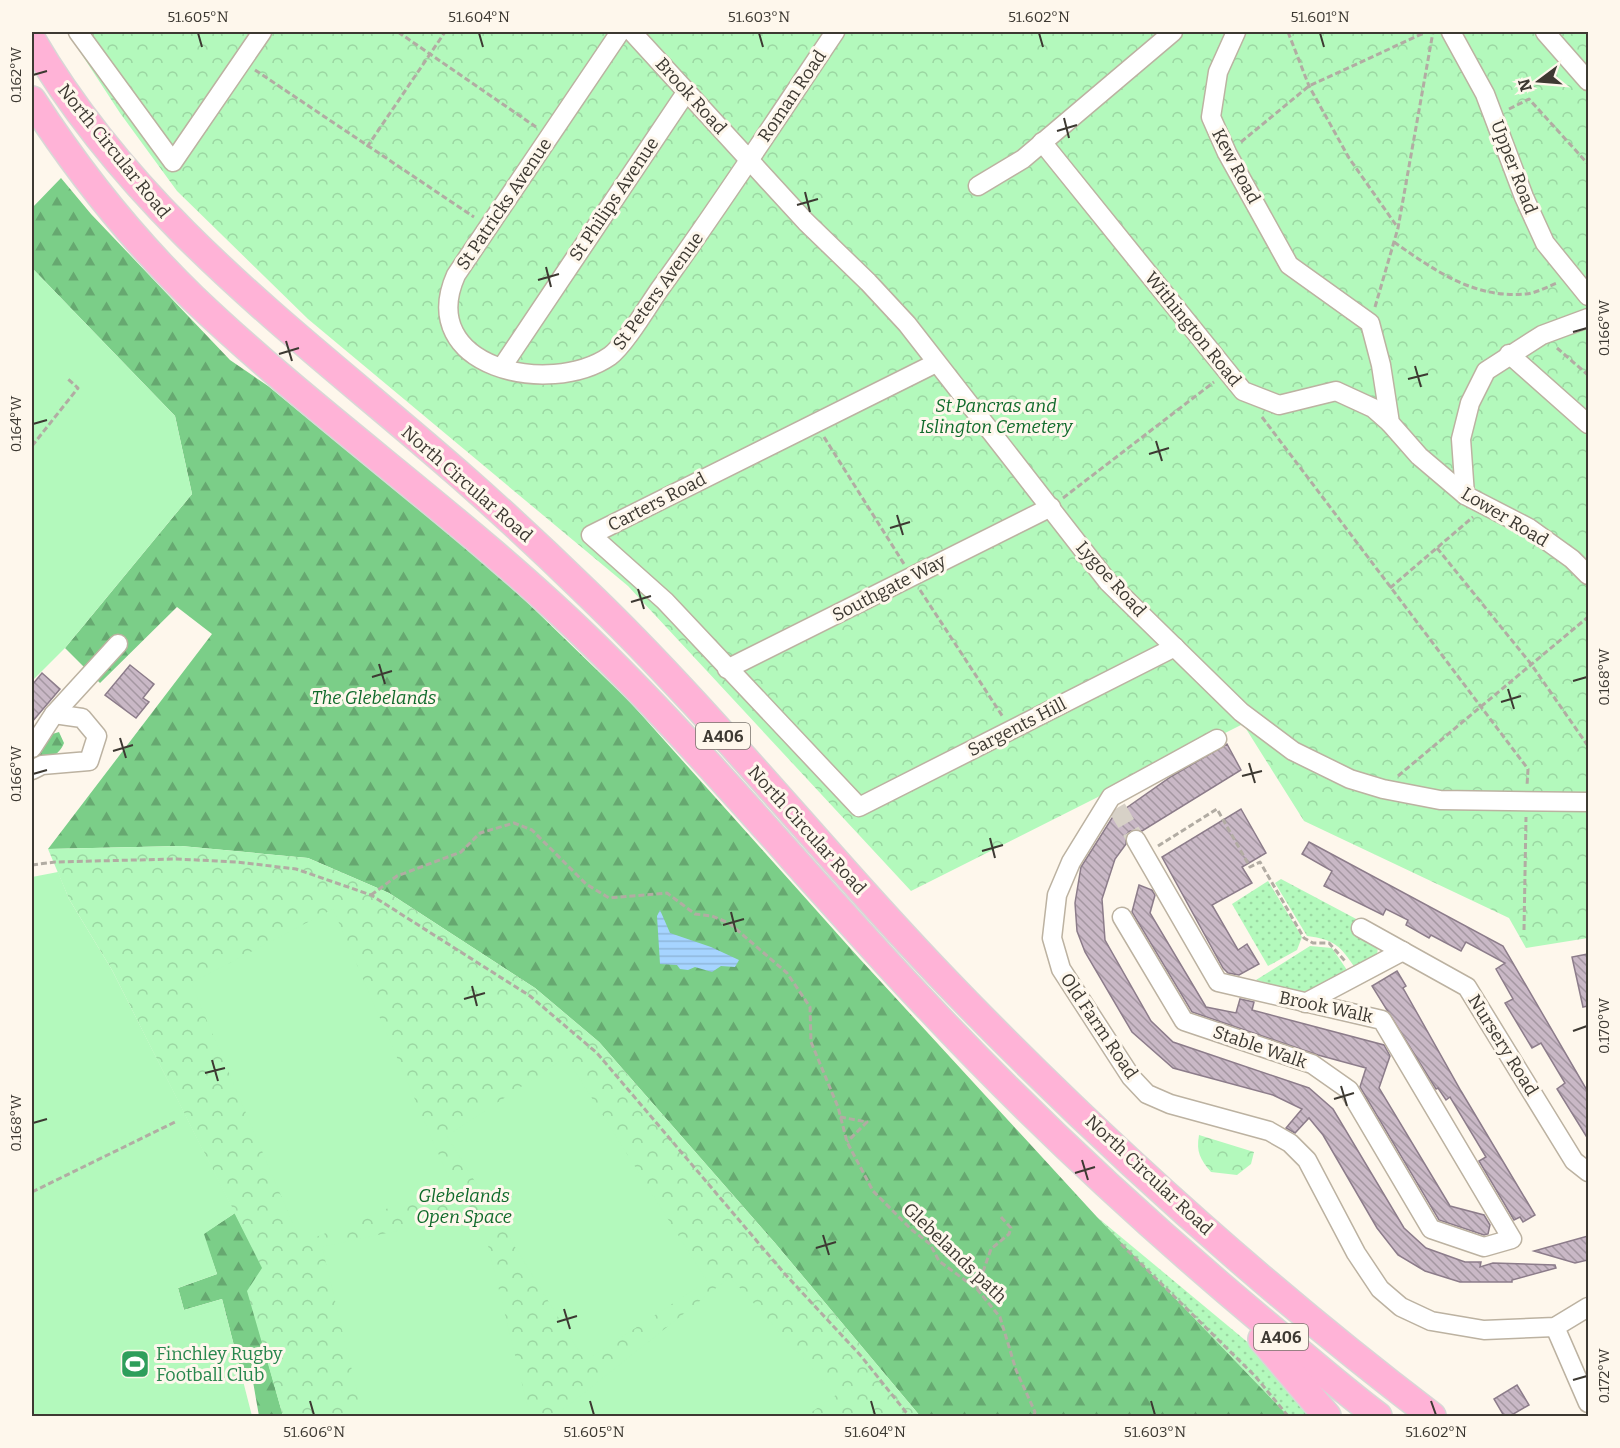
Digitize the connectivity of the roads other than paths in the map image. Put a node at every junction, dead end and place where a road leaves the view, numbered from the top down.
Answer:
1 (78, 32) edge
2 (262, 32) edge
3 (620, 32) edge
4 (632, 32) edge
5 (835, 32) edge
6 (1173, 32) edge
7 (1236, 32) edge
8 (1451, 32) edge
9 (1545, 32) edge
10 (32, 40) edge
11 (1588, 81) edge
12 (687, 91) junction
13 (32, 99) edge
14 (1042, 142) junction
15 (749, 160) junction
16 (978, 186) dead end
17 (1588, 296) edge
18 (1588, 318) edge
19 (1509, 354) junction
20 (936, 363) junction
21 (502, 367) junction
22 (1390, 423) junction
23 (1588, 424) edge
24 (1465, 495) junction
25 (1051, 507) junction
26 (1588, 575) edge
27 (118, 644) dead end
28 (1174, 647) junction
29 (727, 669) junction
30 (54, 714) junction
31 (1218, 739) dead end
32 (32, 748) edge
33 (32, 770) edge
34 (1588, 802) edge
35 (859, 807) joint
36 (1140, 847) tunnel mouth
37 (1122, 917) dead end
38 (1361, 928) dead end
39 (1403, 951) junction
40 (1305, 1003) junction
41 (1588, 1172) edge
42 (1512, 1239) joint
43 (1185, 1256) junction
44 (1588, 1307) edge
45 (1556, 1326) junction
46 (1588, 1403) edge
47 (1327, 1416) edge
48 (1378, 1416) edge
49 (1432, 1416) edge

1 - 2 street
3 - 21 street, St Patricks Avenue
4 - 12 street, Brook Road
5 - 15 street, Roman Road
6 - 14 street
7 - 22 street, Kew Road
8 - 17 street, Upper Road
9 - 11 street
10 - 49 highway, North Circular Road / A406
12 - 15 street, Brook Road
12 - 21 street, St Philips Avenue
13 - 43 highway, North Circular Road / A406
14 - 16 street
14 - 22 street, Withington Road
15 - 20 street, Lygoe Road
15 - 21 street, St Peters Avenue
18 - 19 street
19 - 23 street
19 - 24 street
20 - 25 street, Lygoe Road
20 - 29 street, Carters Road
22 - 24 street, Lower Road
24 - 26 street, Lower Road
25 - 28 street, Lygoe Road
25 - 29 street, Southgate Way
27 - 30 street
28 - 34 street, Lygoe Road
28 - 35 street, Sargents Hill
29 - 35 street, Carters Road
30 - 32 street
30 - 33 street
31 - 45 street, Old Farm Road
36 - 40 street, Brook Walk
37 - 42 street, Stable Walk
38 - 39 street, Nursery Road
39 - 40 street
39 - 41 street, Nursery Road
40 - 42 street, Brook Walk
43 - 47 highway, A406
43 - 48 highway, North Circular Road / A406
44 - 45 street
45 - 46 street

